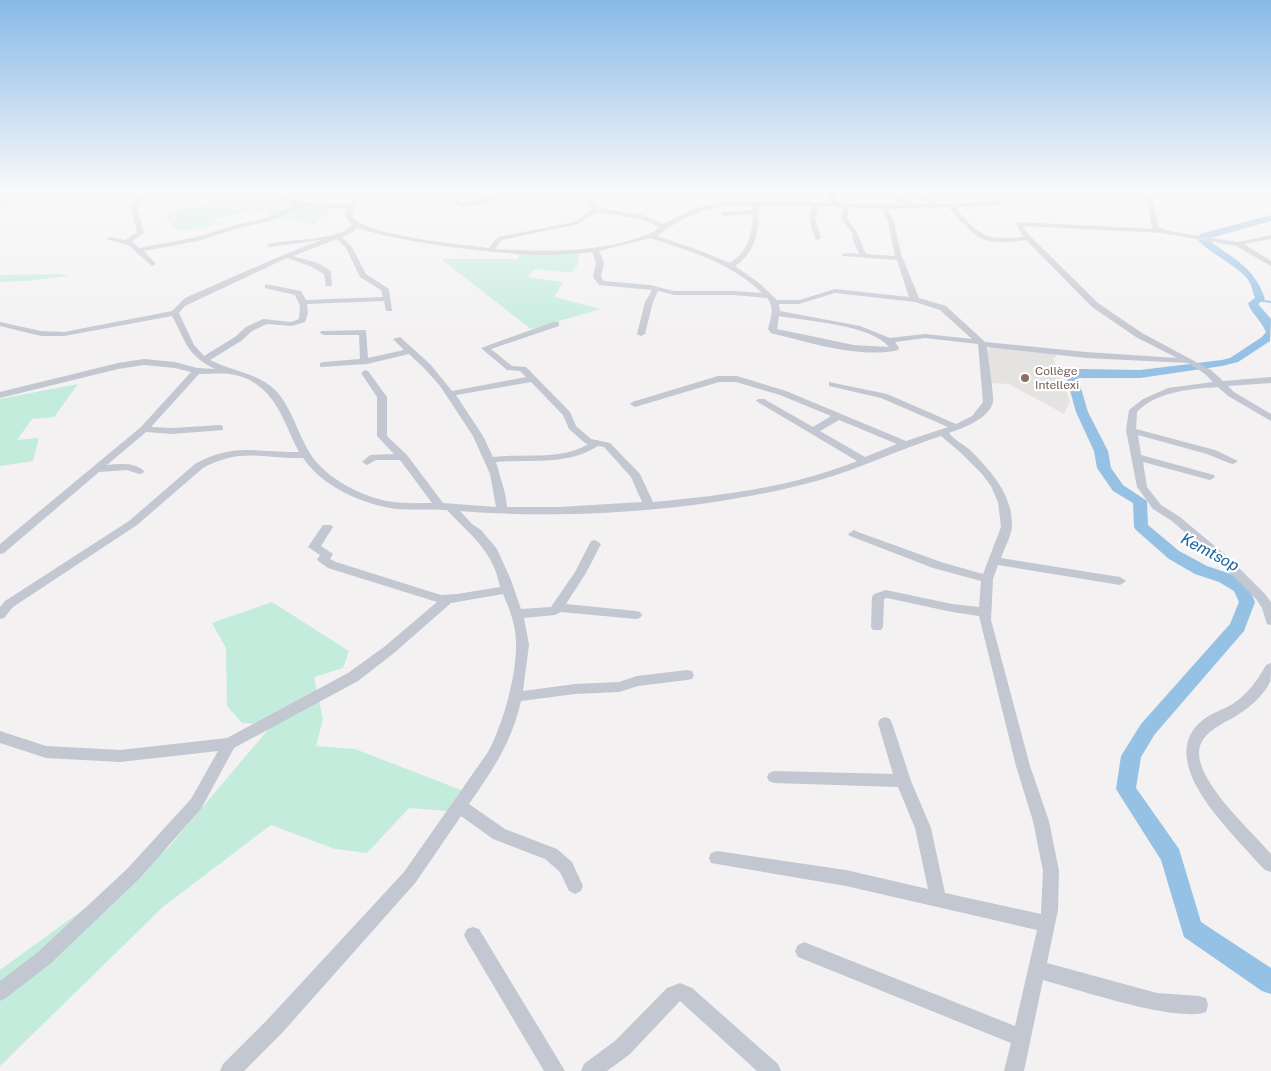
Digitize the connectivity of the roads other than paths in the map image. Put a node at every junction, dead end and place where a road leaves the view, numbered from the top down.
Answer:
1 (116, 240) edge
2 (193, 240) edge
3 (308, 240) edge
4 (328, 240) edge
5 (342, 240) edge
6 (420, 240) edge
7 (499, 240) edge
8 (635, 240) edge
9 (664, 240) edge
10 (754, 240) edge
11 (858, 240) edge
12 (896, 240) edge
13 (1030, 240) edge
14 (1217, 240) edge
15 (1257, 240) edge
16 (130, 242) joint
17 (1238, 244) junction
18 (270, 245) dead end
19 (140, 250) junction
20 (491, 250) junction
21 (595, 250) junction
22 (845, 255) dead end
23 (863, 255) junction
24 (287, 256) junction
25 (1255, 256) junction
26 (1271, 257) edge
27 (900, 258) junction
28 (152, 264) dead end
29 (1271, 264) edge
30 (730, 266) junction
31 (329, 284) dead end
32 (268, 286) dead end
33 (656, 288) junction
34 (387, 299) junction
35 (772, 299) junction
36 (916, 300) junction
37 (303, 302) junction
38 (389, 309) dead end
39 (174, 313) junction
40 (776, 313) junction
41 (0, 324) edge
42 (556, 324) dead end
43 (324, 334) dead end
44 (641, 334) dead end
45 (397, 338) dead end
46 (891, 340) junction
47 (982, 343) junction
48 (410, 352) junction
49 (205, 359) junction
50 (367, 361) junction
51 (1192, 362) junction
52 (323, 365) dead end
53 (197, 371) junction
54 (228, 372) junction
55 (365, 373) dead end
56 (532, 379) junction
57 (1271, 380) edge
58 (1222, 383) junction
59 (832, 384) dead end
60 (448, 394) junction
61 (0, 395) edge
62 (761, 401) dead end
63 (635, 404) dead end
64 (839, 416) junction
65 (1271, 418) edge
66 (220, 428) dead end
67 (144, 429) junction
68 (949, 430) junction
69 (1131, 430) junction
70 (812, 431) junction
71 (595, 444) junction
72 (906, 444) junction
73 (306, 455) junction
74 (403, 457) junction
75 (1137, 457) junction
76 (490, 460) junction
77 (865, 460) junction
78 (1233, 461) dead end
79 (367, 462) dead end
80 (96, 469) junction
81 (138, 471) dead end
82 (1210, 478) dead end
83 (649, 505) junction
84 (445, 507) junction
85 (502, 511) junction
86 (327, 527) dead end
87 (854, 534) dead end
88 (595, 544) dead end
89 (0, 550) edge
90 (995, 561) junction
91 (987, 579) junction
92 (1120, 581) dead end
93 (507, 590) junction
94 (448, 600) junction
95 (558, 607) junction
96 (985, 612) junction
97 (0, 614) edge
98 (516, 614) junction
99 (636, 615) dead end
100 (1271, 621) edge
101 (876, 627) dead end
102 (1271, 668) edge
103 (687, 675) dead end
104 (515, 697) junction
105 (885, 723) dead end
106 (0, 737) edge
107 (229, 744) junction
108 (774, 777) dead end
109 (903, 781) junction
110 (459, 806) junction
111 (717, 858) dead end
112 (1271, 865) edge
113 (575, 886) dead end
114 (938, 899) junction
115 (1047, 924) junction
116 (473, 935) dead end
117 (804, 951) dead end
118 (1038, 970) junction
119 (0, 992) edge
120 (1199, 1005) dead end
121 (1022, 1038) junction
122 (230, 1071) edge
123 (555, 1071) edge
124 (592, 1071) edge
125 (772, 1071) edge
126 (1014, 1071) edge

1 - 16 street
2 - 19 street
3 - 18 street
4 - 24 street
5 - 34 street
6 - 20 street
7 - 20 street
8 - 21 street
9 - 30 street
10 - 30 street
11 - 23 street
12 - 27 street
13 - 51 street
14 - 17 street
15 - 17 street
16 - 19 street
17 - 25 street
19 - 28 street
20 - 21 street
21 - 33 street
22 - 23 street
23 - 27 street
24 - 31 street
24 - 39 street
25 - 26 street
25 - 29 street
27 - 36 street
30 - 35 street
32 - 37 street
33 - 35 street
33 - 44 street
34 - 37 street
34 - 38 street
35 - 36 street
35 - 40 street
36 - 47 street
37 - 49 street
39 - 41 street
39 - 49 street
40 - 46 street
40 - 46 street
42 - 56 street
43 - 50 street
45 - 48 street
46 - 47 street
47 - 51 street
47 - 68 street
48 - 50 street
48 - 60 street
49 - 54 street
50 - 52 street
51 - 58 street
53 - 54 street
53 - 61 street
53 - 67 street
54 - 73 street
55 - 74 street
56 - 60 street
56 - 71 street
57 - 58 street
58 - 65 street
58 - 69 street
59 - 68 street
60 - 76 street
62 - 70 street
63 - 64 street
64 - 70 street
64 - 72 street
66 - 67 street
67 - 80 street
68 - 72 street
68 - 90 street
69 - 75 street
69 - 78 street
70 - 77 street
71 - 76 street
71 - 83 street
72 - 77 street
73 - 84 street
73 - 97 street
74 - 79 street
74 - 84 street
75 - 82 street
75 - 100 street
76 - 85 street
77 - 83 street
80 - 81 street
80 - 89 street
83 - 85 street
84 - 85 street
84 - 93 street
86 - 94 street
87 - 91 street
88 - 95 street
90 - 91 street
90 - 92 street
91 - 96 street
93 - 94 street
93 - 98 street
94 - 107 street
95 - 98 street
95 - 99 street
96 - 101 street
96 - 115 street
98 - 104 street
102 - 112 street
103 - 104 street
104 - 110 street
105 - 109 street
106 - 107 street
107 - 119 street
108 - 109 street
109 - 114 street
110 - 113 street
110 - 122 street
111 - 114 street
114 - 115 street
115 - 118 street
116 - 123 street
117 - 121 street
118 - 120 street
118 - 121 street
121 - 126 street
124 - 125 street

